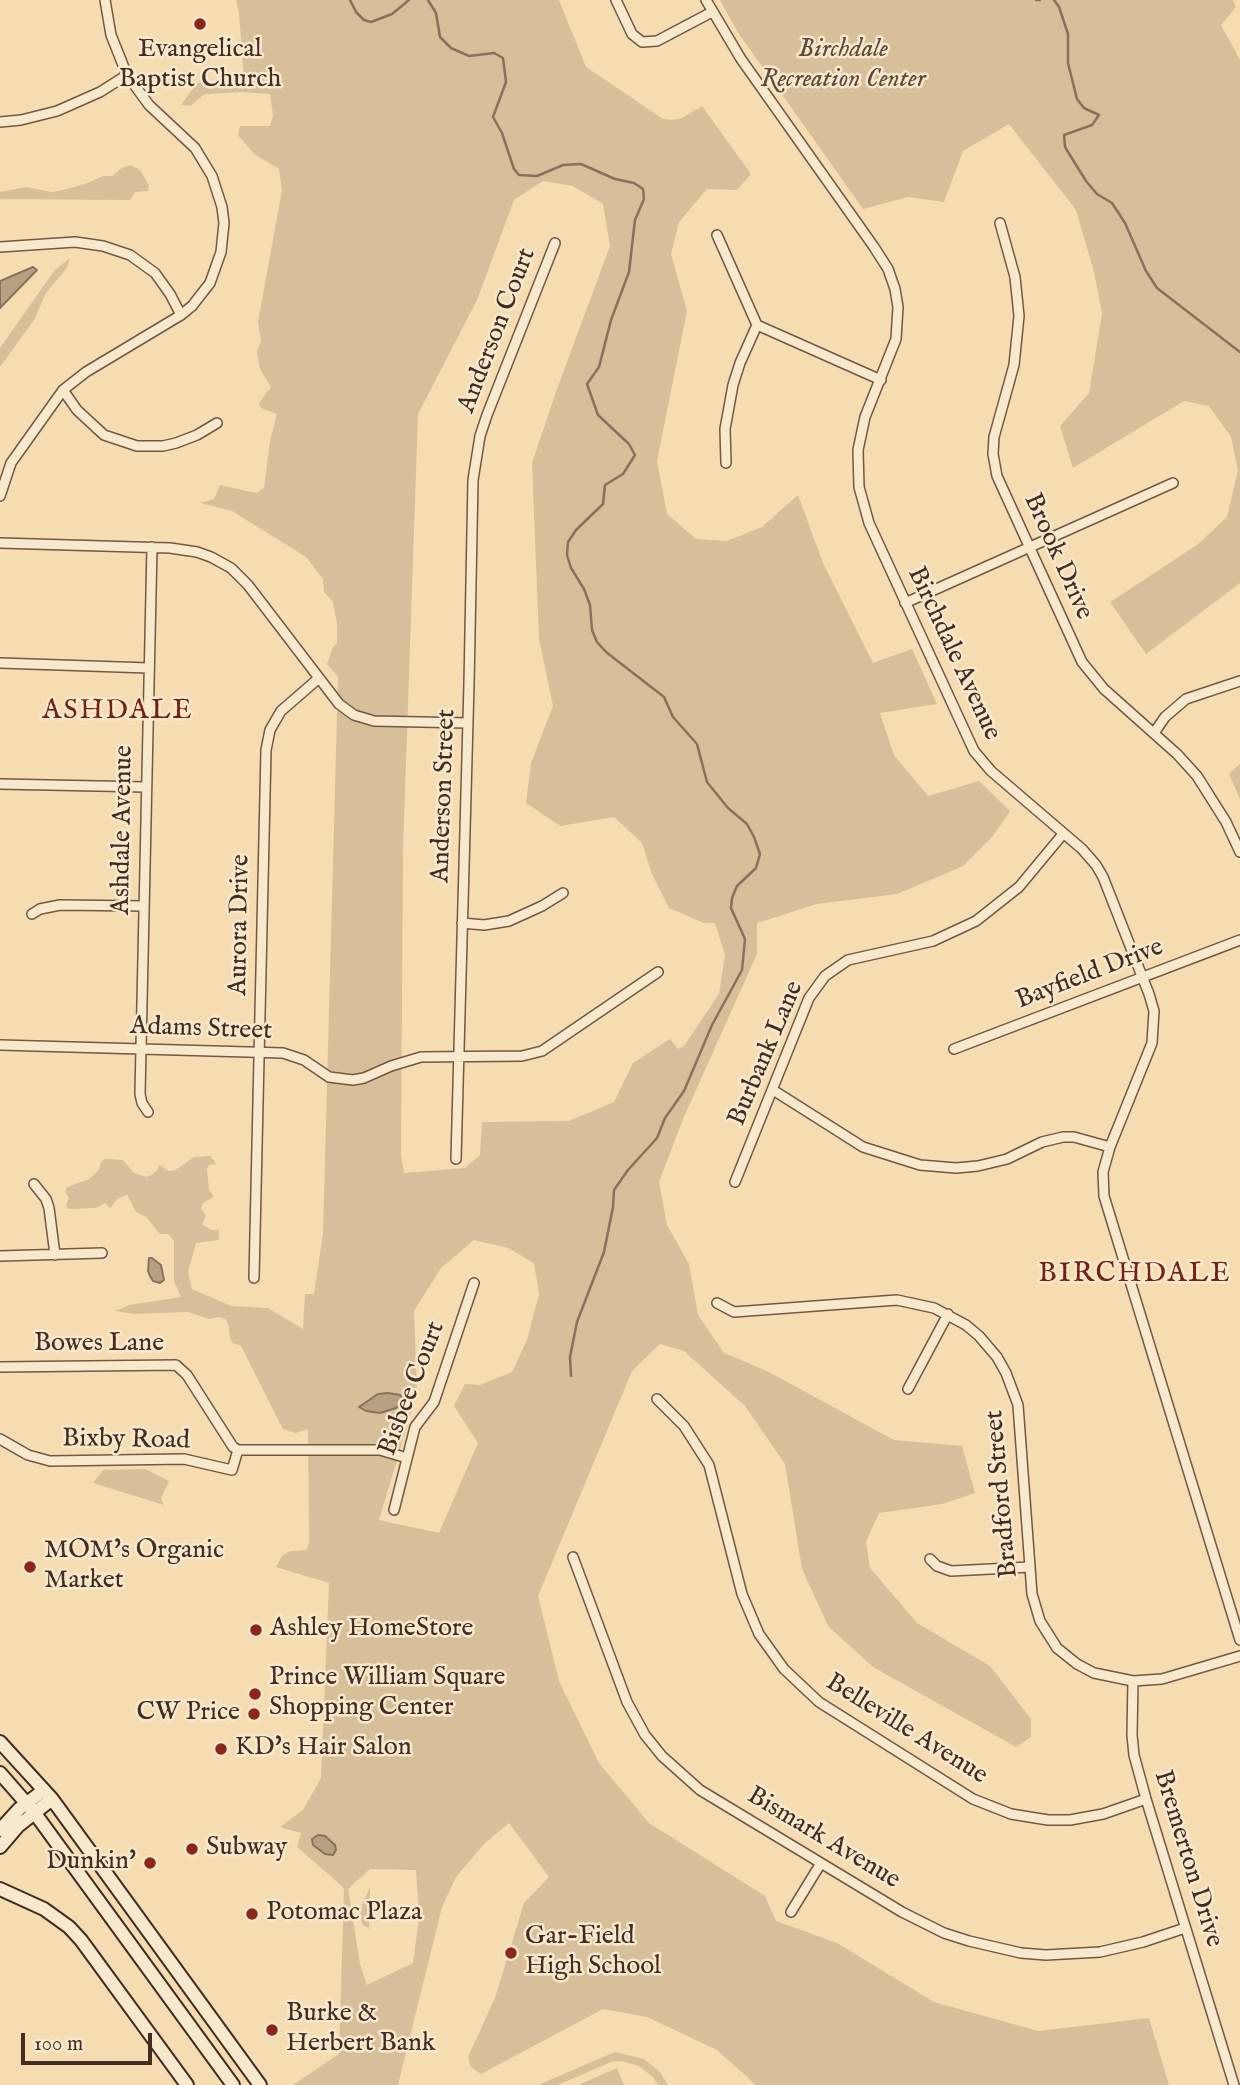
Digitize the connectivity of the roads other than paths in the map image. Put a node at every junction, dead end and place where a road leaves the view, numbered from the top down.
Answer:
1 (105, 0) edge
2 (616, 0) edge
3 (706, 0) edge
4 (712, 12) junction
5 (127, 75) junction
6 (0, 122) edge
7 (1000, 223) dead end
8 (717, 236) dead end
9 (555, 243) dead end
10 (0, 247) edge
11 (181, 315) junction
12 (757, 325) junction
13 (881, 380) junction
14 (63, 390) junction
15 (217, 423) dead end
16 (481, 434) joint
17 (726, 463) dead end
18 (1173, 483) dead end
19 (0, 496) edge
20 (0, 543) edge
21 (152, 547) junction
22 (1030, 547) junction
23 (905, 603) junction
24 (0, 663) edge
25 (149, 668) junction
26 (319, 678) junction
27 (1240, 681) edge
28 (468, 723) junction
29 (1154, 733) junction
30 (0, 784) edge
31 (146, 788) junction
32 (1063, 834) junction
33 (1240, 852) edge
34 (562, 892) dead end
35 (143, 906) junction
36 (32, 914) dead end
37 (462, 923) junction
38 (1240, 940) edge
39 (658, 972) dead end
40 (1142, 978) junction
41 (0, 1045) edge
42 (140, 1049) junction
43 (954, 1049) dead end
44 (259, 1052) junction
45 (458, 1056) junction
46 (772, 1090) junction
47 (148, 1112) dead end
48 (1110, 1147) junction
49 (456, 1158) dead end
50 (736, 1182) dead end
51 (34, 1184) dead end
52 (102, 1254) dead end
53 (55, 1255) junction
54 (0, 1256) edge
55 (254, 1278) dead end
56 (474, 1283) dead end
57 (718, 1303) dead end
58 (948, 1314) junction
59 (0, 1367) edge
60 (908, 1390) dead end
61 (657, 1399) dead end
62 (0, 1439) edge
63 (238, 1450) junction
64 (407, 1458) junction
65 (394, 1510) dead end
66 (573, 1557) dead end
67 (930, 1559) dead end
68 (1030, 1567) junction
69 (1240, 1640) edge
70 (1240, 1656) edge
71 (1133, 1681) junction
72 (0, 1742) edge
73 (0, 1773) edge
74 (48, 1794) junction
75 (1146, 1799) junction
76 (31, 1808) junction
77 (0, 1830) edge
78 (0, 1847) edge
79 (821, 1863) junction
80 (2, 1888) edge
81 (791, 1912) dead end
82 (1185, 1928) junction
83 (256, 2080) edge
84 (187, 2085) edge
85 (233, 2085) edge
86 (240, 2085) edge
87 (1234, 2085) edge

1 - 5 street
2 - 4 street
3 - 4 street, Birchdale Avenue
4 - 13 street, Birchdale Avenue
5 - 6 street
5 - 11 street
7 - 22 street, Brook Drive
8 - 12 street
9 - 16 street, Anderson Court
10 - 11 street
11 - 14 street
12 - 13 street
12 - 17 street
13 - 23 street, Birchdale Avenue
14 - 15 street
14 - 19 street
16 - 28 street, Anderson Street
18 - 22 street
20 - 21 street
21 - 25 street, Ashdale Avenue
21 - 26 street
22 - 23 street
22 - 29 street, Brook Drive
23 - 32 street, Birchdale Avenue
24 - 25 street
25 - 31 street, Ashdale Avenue
26 - 28 street
26 - 44 street, Aurora Drive
27 - 29 street
28 - 37 street, Anderson Street
29 - 33 street, Brook Drive
30 - 31 street
31 - 35 street, Ashdale Avenue
32 - 40 street, Birchdale Avenue
32 - 46 street, Burbank Lane
34 - 37 street
35 - 36 street
35 - 42 street, Ashdale Avenue
37 - 45 street, Anderson Street
38 - 40 street, Bayfield Drive
39 - 45 street, Adams Street
40 - 43 street, Bayfield Drive
40 - 48 street, Birchdale Avenue
41 - 42 street, Adams Street
42 - 44 street, Adams Street
42 - 47 street, Ashdale Avenue
44 - 45 street, Adams Street
44 - 55 street, Aurora Drive
45 - 49 street, Anderson Street
46 - 48 street
46 - 50 street, Burbank Lane
48 - 69 street, Birchdale Avenue
51 - 53 street
52 - 53 street
53 - 54 street
56 - 64 street, Bisbee Court
57 - 58 street, Bradford Street
58 - 60 street
58 - 68 street, Bradford Street
59 - 63 street, Bowes Lane
61 - 75 street, Belleville Avenue
62 - 63 street, Bixby Road
63 - 64 street
64 - 65 street, Bisbee Court
66 - 79 street, Bismark Avenue
67 - 68 street
68 - 71 street, Bradford Street
70 - 71 street, Bradford Street
71 - 75 street, Bremerton Drive
72 - 74 main road
73 - 76 main road
74 - 76 main road
74 - 83 main road
75 - 82 street, Bremerton Drive
76 - 77 main road
76 - 78 main road
76 - 85 main road
79 - 81 street
79 - 82 street, Bismark Avenue
80 - 84 main road
82 - 87 street, Bremerton Drive
83 - 86 main road

